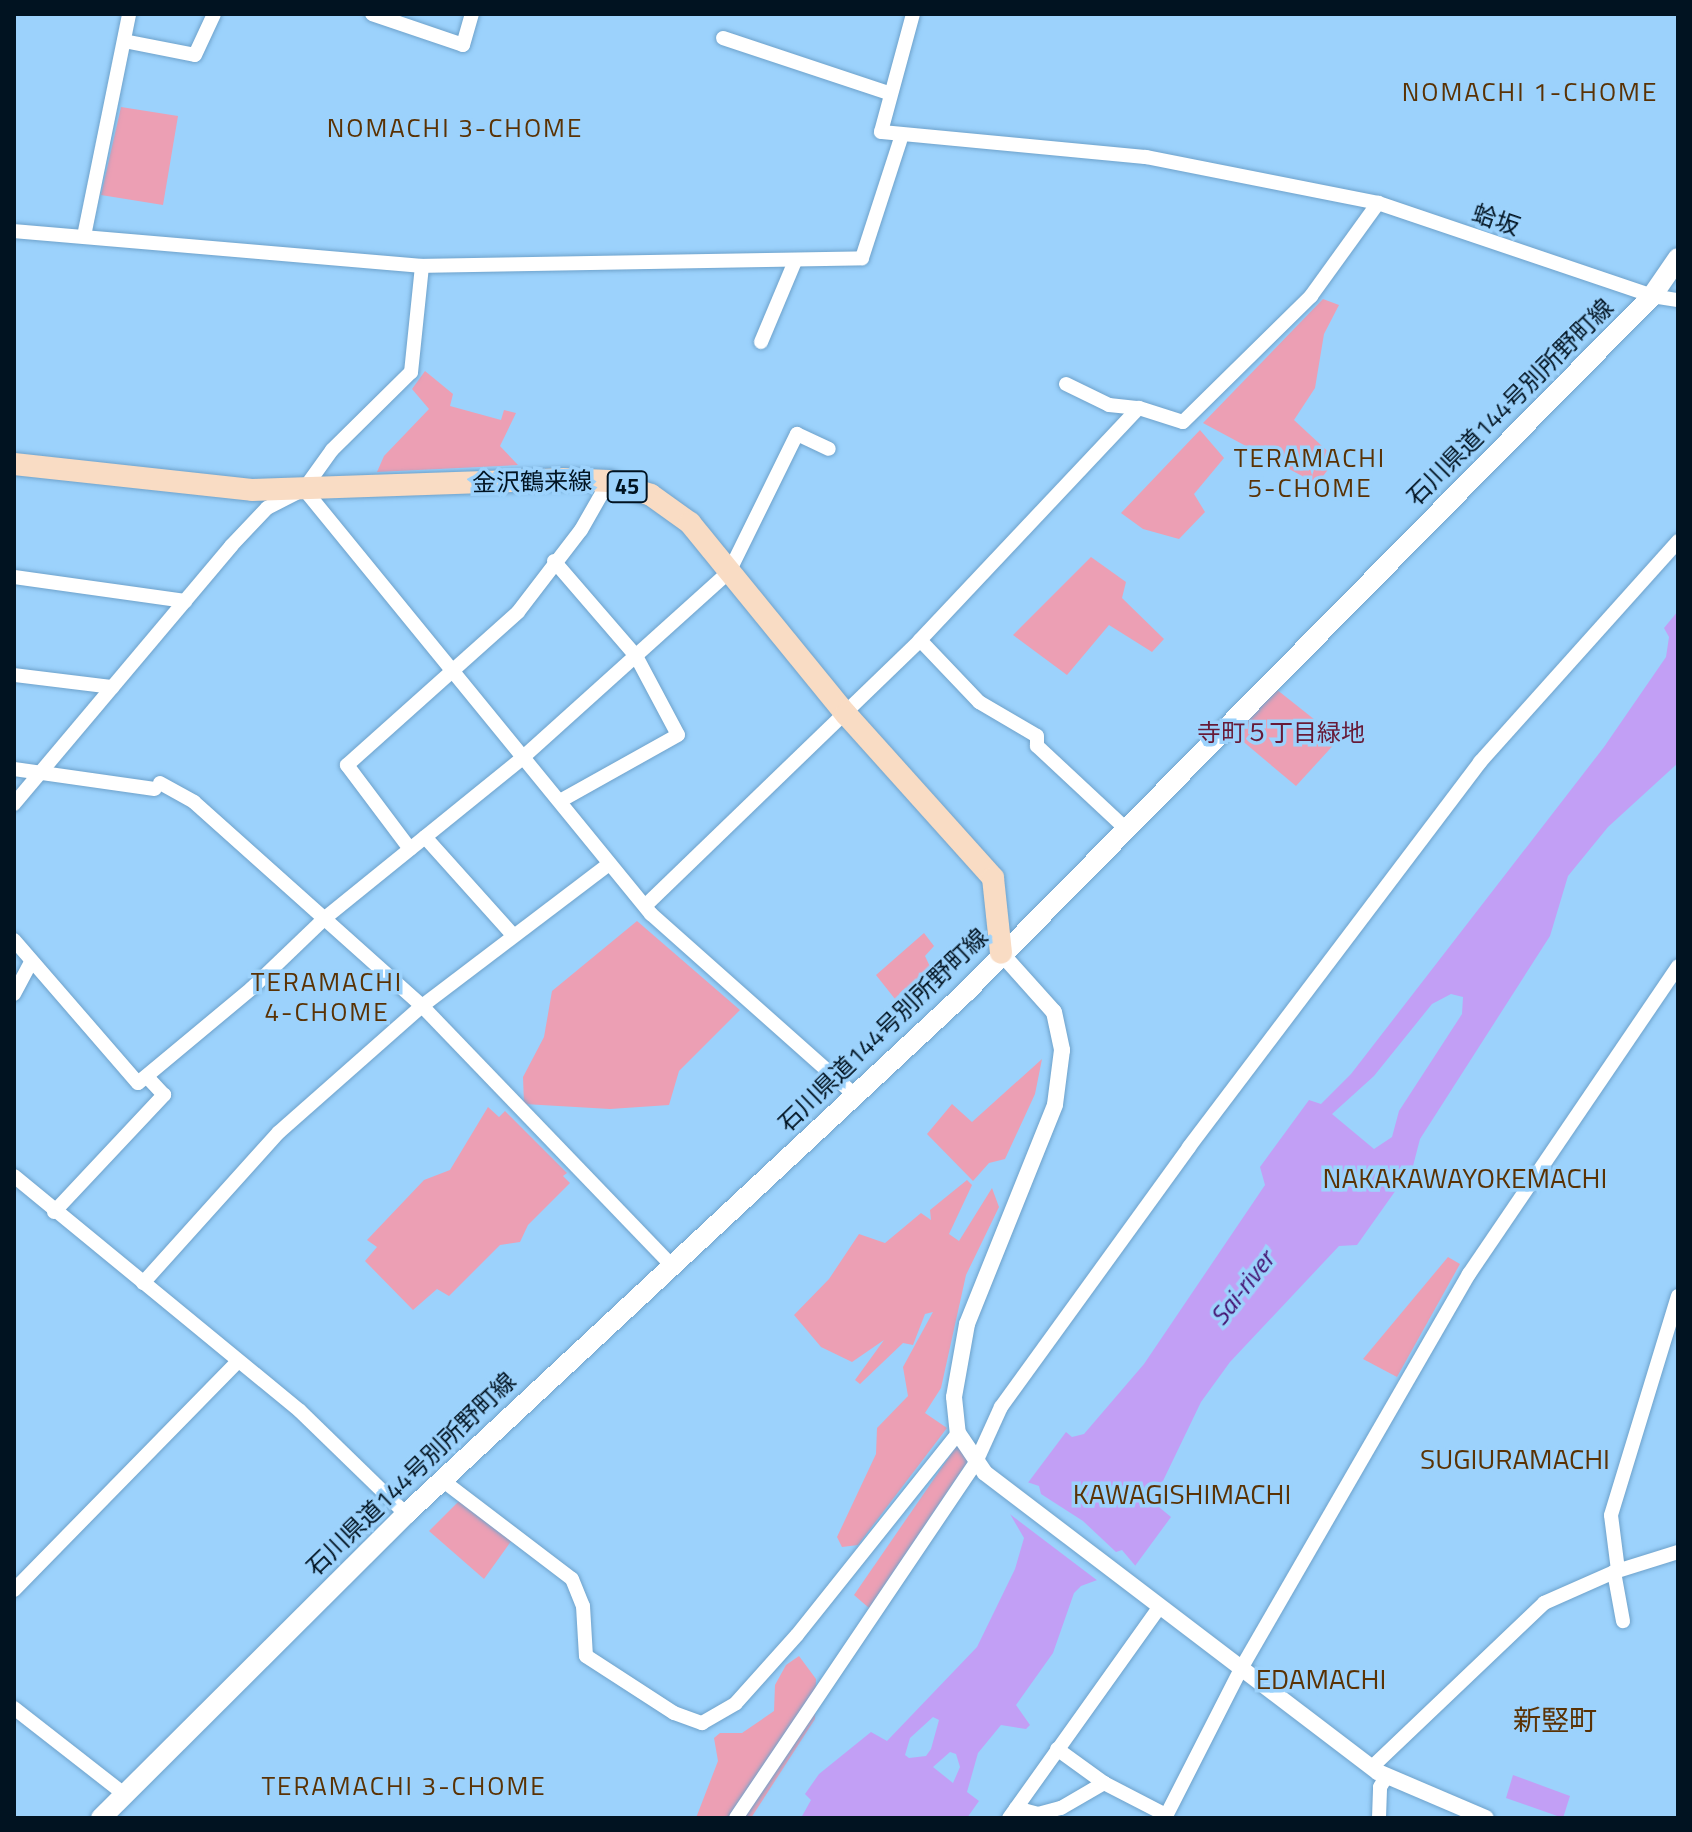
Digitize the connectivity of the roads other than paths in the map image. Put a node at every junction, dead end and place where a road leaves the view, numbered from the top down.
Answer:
1 (129, 14) edge
2 (214, 14) edge
3 (372, 14) edge
4 (472, 14) edge
5 (913, 14) edge
6 (723, 38) dead end
7 (124, 41) junction
8 (888, 93) junction
9 (902, 135) junction
10 (1378, 203) junction
11 (14, 231) edge
12 (84, 236) junction
13 (1678, 258) edge
14 (795, 261) junction
15 (422, 266) junction
16 (1652, 296) junction
17 (1678, 300) edge
18 (761, 342) dead end
19 (1066, 384) dead end
20 (1139, 408) junction
21 (829, 449) dead end
22 (14, 464) edge
23 (609, 481) junction
24 (304, 489) junction
25 (1678, 541) edge
26 (554, 561) junction
27 (729, 572) junction
28 (14, 577) edge
29 (185, 601) junction
30 (920, 640) junction
31 (636, 656) junction
32 (14, 675) edge
33 (452, 676) junction
34 (112, 687) junction
35 (846, 714) junction
36 (521, 759) junction
37 (14, 769) edge
38 (40, 772) junction
39 (560, 801) junction
40 (14, 804) edge
41 (1124, 827) junction
42 (425, 837) junction
43 (410, 849) junction
44 (608, 865) junction
45 (646, 905) junction
46 (325, 918) junction
47 (513, 935) junction
48 (14, 940) edge
49 (1001, 953) junction
50 (30, 964) junction
51 (1678, 966) edge
52 (14, 994) edge
53 (422, 1006) junction
54 (147, 1077) junction
55 (855, 1095) junction
56 (14, 1176) edge
57 (54, 1212) junction
58 (670, 1264) junction
59 (143, 1283) junction
60 (1678, 1296) edge
61 (237, 1362) junction
62 (958, 1433) junction
63 (980, 1468) junction
64 (442, 1480) junction
65 (406, 1514) junction
66 (1678, 1552) edge
67 (1616, 1571) junction
68 (14, 1590) edge
69 (1157, 1604) junction
70 (1623, 1621) dead end
71 (1242, 1667) junction
72 (14, 1708) edge
73 (1057, 1749) junction
74 (1380, 1771) junction
75 (1104, 1783) junction
76 (124, 1794) junction
77 (1012, 1813) edge
78 (1165, 1817) edge
79 (101, 1818) edge
80 (736, 1818) edge
81 (1379, 1818) edge
82 (1486, 1818) edge

1 - 7 street
2 - 7 street
3 - 4 street
5 - 8 street
6 - 8 street
7 - 12 street
8 - 9 street
9 - 10 street, 蛤坂
9 - 14 street
10 - 16 street, 蛤坂
10 - 20 street
11 - 12 street
12 - 15 street
13 - 16 main road, 石川県道144号別所野町線
14 - 15 street
14 - 18 street
15 - 24 street
16 - 17 street, 蛤坂
16 - 41 main road, 石川県道144号別所野町線
19 - 20 street
20 - 30 street
21 - 27 street
22 - 24 main road, 金沢鶴来線 / 45
23 - 24 main road, 金沢鶴来線 / 45
23 - 26 street
23 - 27 main road, 金沢鶴来線 / 45
24 - 29 street
24 - 33 street
25 - 63 street
26 - 31 street
26 - 33 street
27 - 31 street
27 - 35 main road, 金沢鶴来線 / 45
28 - 29 street
29 - 34 street
30 - 35 street
30 - 41 street
31 - 36 street
31 - 39 street
32 - 34 street
33 - 36 street
33 - 43 street
34 - 38 street
35 - 45 street
35 - 49 main road, 金沢鶴来線 / 45
36 - 39 street
36 - 42 street
37 - 38 street
38 - 40 street
38 - 46 street
39 - 44 street
41 - 49 main road, 石川県道144号別所野町線
42 - 43 street
42 - 47 street
43 - 46 street
44 - 45 street
44 - 47 street
45 - 55 street
46 - 53 street
46 - 54 street
47 - 53 street
48 - 50 street
49 - 55 main road, 石川県道144号別所野町線
49 - 62 street
50 - 52 street
50 - 54 street
51 - 71 street
53 - 58 street
53 - 59 street
54 - 57 street
55 - 58 main road, 石川県道144号別所野町線
56 - 57 street
57 - 59 street
58 - 64 main road, 石川県道144号別所野町線
59 - 61 street
60 - 67 street
61 - 65 street
61 - 68 street
62 - 63 street
62 - 64 street
63 - 69 street
63 - 80 street
64 - 65 main road, 石川県道144号別所野町線
65 - 76 main road, 石川県道144号別所野町線
66 - 67 street
67 - 70 street
67 - 74 street
69 - 71 street
69 - 73 street
71 - 74 street
71 - 78 street
72 - 76 street
73 - 75 street
73 - 77 street
74 - 81 street
74 - 82 street
75 - 77 street
75 - 78 street
76 - 79 main road, 石川県道144号別所野町線

